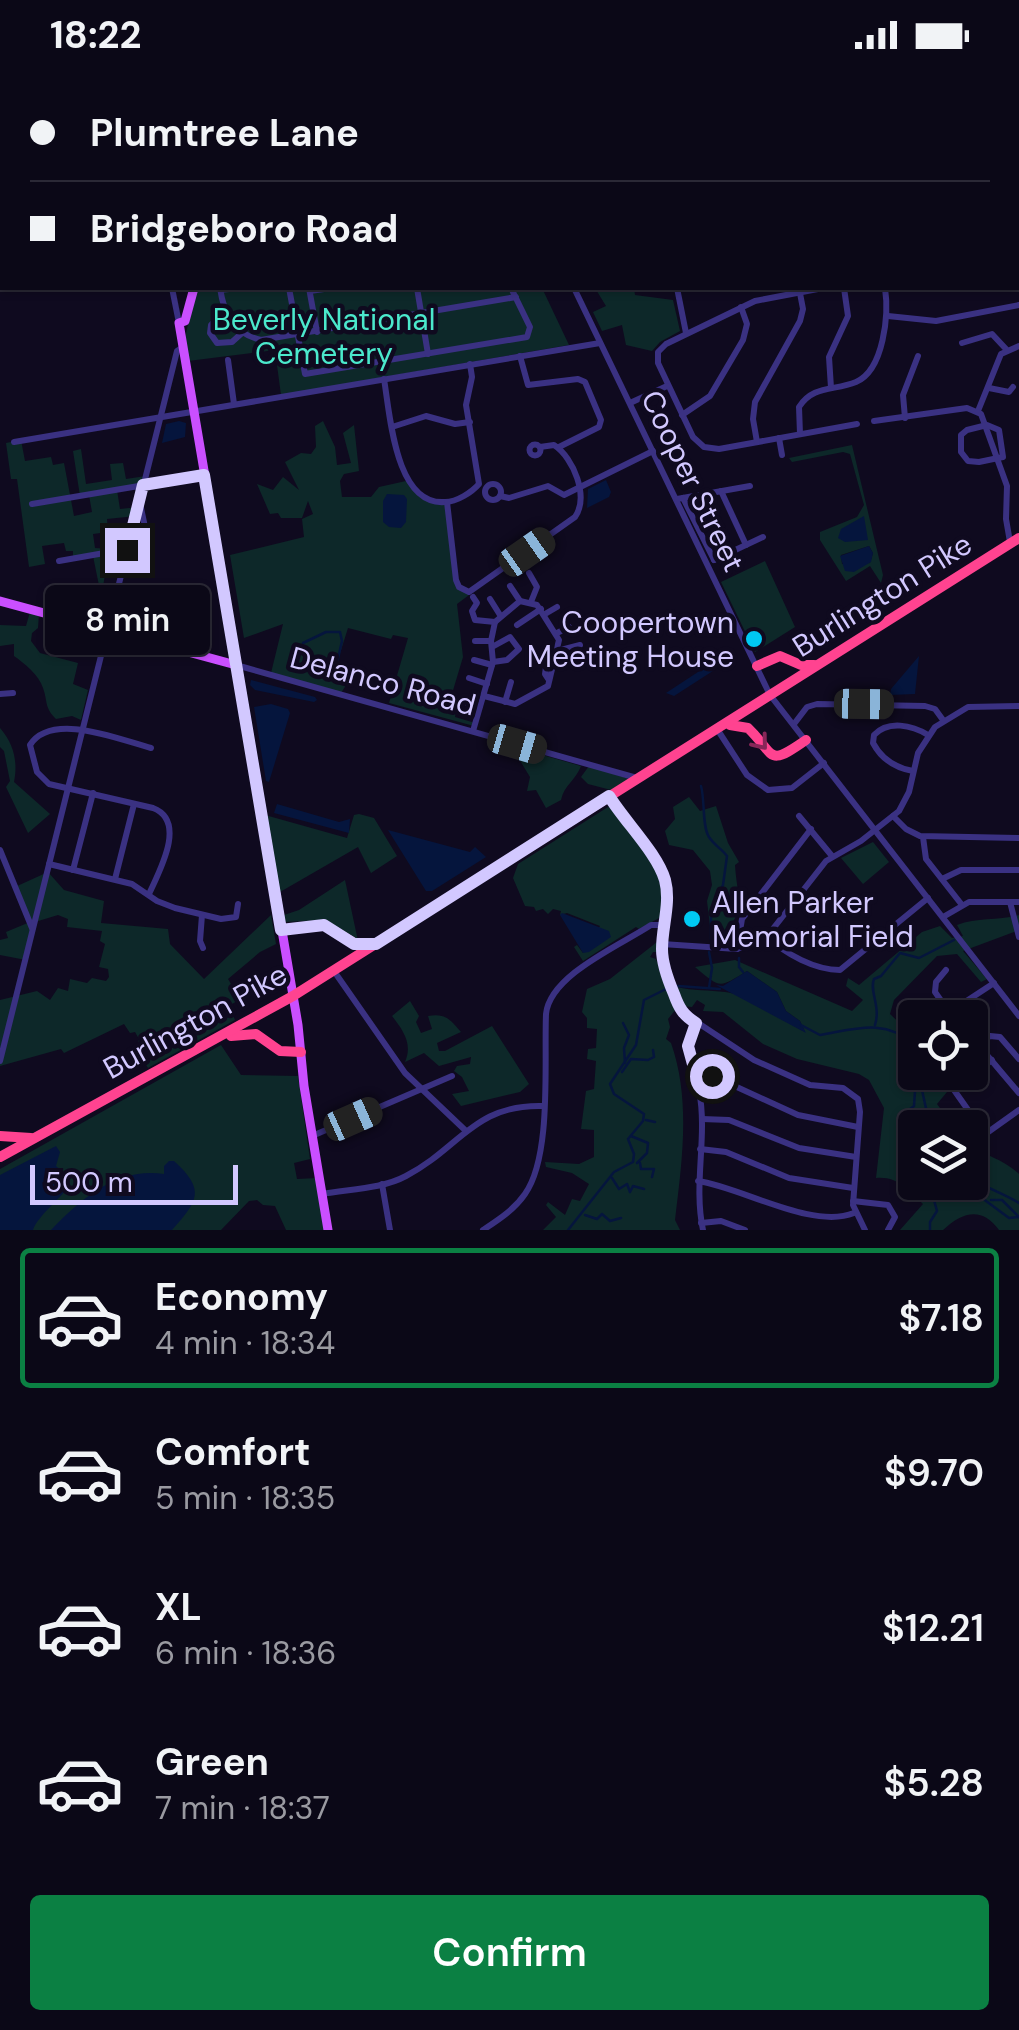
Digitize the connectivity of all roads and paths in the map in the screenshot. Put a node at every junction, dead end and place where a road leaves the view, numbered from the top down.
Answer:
1 (172, 290) edge
2 (192, 290) edge
3 (220, 290) edge
4 (289, 290) edge
5 (310, 290) edge
6 (416, 290) edge
7 (512, 290) edge
8 (575, 290) edge
9 (677, 290) edge
10 (800, 290) edge
11 (844, 290) edge
12 (886, 290) edge
13 (516, 297) junction
14 (1019, 305) edge
15 (741, 307) junction
16 (224, 311) junction
17 (421, 314) junction
18 (888, 316) junction
19 (317, 332) junction
20 (242, 333) junction
21 (686, 333) junction
22 (181, 335) junction
23 (297, 335) junction
24 (600, 342) junction
25 (962, 342) dead end
26 (1019, 346) edge
27 (1006, 350) junction
28 (428, 354) junction
29 (520, 356) junction
30 (918, 356) dead end
31 (228, 360) dead end
32 (470, 364) junction
33 (384, 379) junction
34 (668, 386) junction
35 (1013, 386) dead end
36 (831, 388) junction
37 (988, 388) junction
38 (630, 403) junction
39 (234, 404) junction
40 (193, 411) junction
41 (978, 411) junction
42 (682, 415) junction
43 (161, 416) junction
44 (904, 418) junction
45 (874, 421) dead end
46 (470, 422) junction
47 (857, 424) dead end
48 (987, 426) junction
49 (392, 427) junction
50 (800, 434) junction
51 (779, 438) junction
52 (14, 442) dead end
53 (757, 442) junction
54 (540, 446) dead end
55 (558, 447) junction
56 (653, 450) junction
57 (782, 455) dead end
58 (998, 459) junction
59 (204, 475) junction
60 (143, 485) junction
61 (750, 486) dead end
62 (482, 487) junction
63 (580, 488) junction
64 (721, 491) junction
65 (680, 499) junction
66 (139, 502) junction
67 (447, 502) junction
68 (32, 504) dead end
69 (764, 537) dead end
70 (1016, 541) edge
71 (746, 545) junction
72 (127, 550) junction
73 (150, 556) dead end
74 (59, 561) dead end
75 (711, 562) junction
76 (529, 573) dead end
77 (510, 586) dead end
78 (473, 596) dead end
79 (490, 599) dead end
80 (0, 600) edge
81 (520, 601) junction
82 (531, 602) junction
83 (556, 607) dead end
84 (543, 612) junction
85 (498, 618) junction
86 (517, 625) dead end
87 (569, 626) dead end
88 (108, 630) junction
89 (557, 633) junction
90 (475, 642) dead end
91 (491, 644) junction
92 (580, 645) dead end
93 (557, 650) junction
94 (474, 660) dead end
95 (547, 661) dead end
96 (492, 664) junction
97 (820, 664) junction
98 (236, 665) junction
99 (757, 666) junction
100 (469, 678) dead end
101 (550, 680) junction
102 (511, 682) dead end
103 (487, 684) junction
104 (12, 692) dead end
105 (0, 694) edge
106 (772, 696) junction
107 (487, 697) junction
108 (465, 702) dead end
109 (505, 702) junction
110 (480, 705) junction
111 (1019, 706) edge
112 (943, 720) junction
113 (794, 724) junction
114 (730, 725) junction
115 (82, 730) junction
116 (473, 731) junction
117 (719, 732) junction
118 (928, 735) junction
119 (806, 740) junction
120 (151, 748) dead end
121 (824, 764) junction
122 (914, 771) junction
123 (638, 778) junction
124 (68, 787) junction
125 (94, 793) junction
126 (610, 799) junction
127 (134, 804) junction
128 (799, 816) dead end
129 (893, 816) junction
130 (811, 829) junction
131 (875, 830) junction
132 (923, 836) junction
133 (1019, 838) edge
134 (0, 850) edge
135 (832, 856) junction
136 (49, 864) junction
137 (74, 870) junction
138 (1019, 870) edge
139 (942, 879) junction
140 (115, 880) junction
141 (149, 894) junction
142 (928, 898) junction
143 (1010, 902) junction
144 (1019, 902) edge
145 (238, 904) dead end
146 (962, 905) junction
147 (202, 915) junction
148 (943, 917) junction
149 (664, 925) junction
150 (32, 930) junction
151 (281, 930) junction
152 (1019, 936) edge
153 (768, 937) junction
154 (376, 944) junction
155 (662, 944) junction
156 (203, 948) dead end
157 (738, 948) junction
158 (946, 970) dead end
159 (336, 974) junction
160 (994, 983) junction
161 (293, 998) junction
162 (940, 1000) edge
163 (968, 1000) edge
164 (1019, 1016) edge
165 (696, 1023) junction
166 (230, 1036) junction
167 (988, 1037) edge
168 (301, 1052) junction
169 (988, 1055) edge
170 (1019, 1059) edge
171 (992, 1060) junction
172 (0, 1061) edge
173 (452, 1076) dead end
174 (1019, 1076) edge
175 (697, 1079) junction
176 (1011, 1083) junction
177 (420, 1089) junction
178 (1019, 1093) edge
179 (543, 1106) junction
180 (1019, 1110) edge
181 (702, 1119) junction
182 (858, 1127) junction
183 (466, 1131) junction
184 (0, 1136) edge
185 (314, 1136) junction
186 (37, 1137) junction
187 (700, 1150) junction
188 (856, 1156) junction
189 (0, 1160) edge
190 (698, 1180) junction
191 (382, 1184) junction
192 (853, 1188) junction
193 (324, 1194) junction
194 (853, 1200) junction
195 (855, 1213) junction
196 (702, 1226) edge
197 (330, 1230) edge
198 (390, 1230) edge
199 (483, 1230) edge
200 (745, 1230) edge
201 (865, 1230) edge
202 (888, 1230) edge

1 - 22 street
2 - 22 main road
3 - 16 street
4 - 23 street
5 - 19 street
6 - 17 street
7 - 13 street
8 - 24 street, Cooper Street
9 - 21 street
10 - 15 street
10 - 53 street
11 - 36 street
12 - 18 street
13 - 17 street
13 - 28 street
14 - 18 street
15 - 21 street
15 - 42 street
16 - 20 street
16 - 20 street
17 - 19 street
17 - 28 street
18 - 36 street
19 - 23 street
20 - 23 street
21 - 34 street
22 - 40 main road
22 - 43 street
23 - 28 street
24 - 29 street
24 - 38 street, Cooper Street
25 - 27 street
26 - 27 street
27 - 37 street
29 - 32 street
29 - 55 street
30 - 44 street
31 - 39 street
32 - 33 street
32 - 46 street
33 - 39 street
33 - 49 street
34 - 38 street
34 - 42 street
35 - 37 street
36 - 50 street
37 - 41 street
38 - 56 street, Cooper Street
39 - 40 street
40 - 43 street
40 - 59 main road
41 - 44 street
41 - 48 street
42 - 53 street
43 - 52 street
43 - 60 street
44 - 45 street
46 - 49 street
46 - 62 street
47 - 50 street
48 - 58 street
48 - 58 street
49 - 67 street
50 - 51 street
51 - 53 street
51 - 57 street
54 - 55 street
55 - 63 street
56 - 63 street
56 - 65 street, Cooper Street
58 - 70 street
59 - 60 street
59 - 98 main road
60 - 66 street
60 - 68 street
61 - 64 street
62 - 63 street
62 - 67 street
63 - 67 street
64 - 65 street
64 - 71 street
65 - 75 street, Cooper Street
66 - 72 street
66 - 73 street
69 - 71 street
70 - 97 highway, Burlington Pike
70 - 106 highway, Burlington Pike
71 - 75 street
72 - 74 street
72 - 88 street
75 - 99 street, Cooper Street
76 - 82 street
77 - 81 street
78 - 85 street
79 - 85 street
80 - 88 main road, Delanco Road
81 - 82 street
81 - 85 street
82 - 84 street
83 - 84 street
84 - 86 street
84 - 89 street
85 - 91 street
87 - 89 street
88 - 98 main road, Delanco Road
88 - 115 street
89 - 93 street
90 - 91 street
91 - 96 street
91 - 96 street
92 - 93 street
93 - 101 street
94 - 96 street
95 - 101 street
96 - 103 street
97 - 99 highway
97 - 106 highway, Burlington Pike
98 - 116 street, Delanco Road
98 - 151 main road
99 - 106 street, Cooper Street
100 - 103 street
101 - 109 street
102 - 109 street
103 - 107 street
104 - 105 street
106 - 113 street, Cooper Street
106 - 114 highway, Burlington Pike
106 - 123 highway, Burlington Pike
107 - 109 street
107 - 110 street
108 - 110 street
110 - 116 street
111 - 112 street
112 - 113 street
112 - 118 street
113 - 119 street, Cooper Street
114 - 117 highway, Burlington Pike
114 -> 119 highway
115 - 120 street
115 - 124 street
115 - 124 street
116 - 123 street, Delanco Road
117 - 121 street
117 - 126 highway, Burlington Pike
118 - 122 street
118 - 122 street
119 - 121 street, Cooper Street
121 - 131 street, Cooper Street
122 - 129 street
123 - 126 highway, Burlington Pike
124 - 125 street
124 - 136 street
125 - 127 street
125 - 137 street
126 - 149 street
126 - 154 highway, Burlington Pike
126 - 159 highway, Burlington Pike
127 - 140 street
127 - 141 street
128 - 130 street
129 - 131 street
129 - 132 street
130 - 135 street
130 - 157 street
131 - 135 street
131 - 142 street, Cooper Street
132 - 133 street
132 - 139 street
134 - 150 street
135 - 153 street
136 - 137 street
136 - 150 street
137 - 140 street
138 - 139 street
139 - 146 street
140 - 141 street
141 - 147 street
142 - 148 street, Cooper Street
142 - 153 street
143 - 144 street
143 - 146 street
143 - 152 street
145 - 147 street
146 - 148 street
147 - 156 street
148 - 160 street, Cooper Street
149 - 155 street
149 - 179 street
150 - 172 street
151 - 154 highway
151 - 161 main road
153 - 157 street
154 - 161 highway, Burlington Pike
155 - 157 street
155 - 165 street
158 - 162 street
159 - 161 highway, Burlington Pike
159 - 177 street
160 - 163 street
160 - 164 street, Cooper Street
161 - 166 highway, Burlington Pike
161 - 168 main road
161 - 186 highway, Burlington Pike
165 - 175 street
165 - 182 street
166 - 168 highway
166 - 189 highway, Burlington Pike
167 - 170 street
168 - 185 main road
169 - 171 street
171 - 176 street
171 - 180 street
173 - 177 street
174 - 176 street
175 - 181 street
175 - 182 street
176 - 178 street
177 - 183 street
177 - 185 street
179 - 183 street
179 - 199 street
181 - 187 street
181 - 188 street
182 - 188 street
183 - 191 street
184 - 186 highway
185 - 193 main road
186 - 189 highway, Burlington Pike
187 - 190 street
187 - 192 street
188 - 192 street
190 - 195 street
190 - 196 street
191 - 193 street
191 - 198 street
192 - 194 street
193 - 197 main road
194 - 195 street
194 - 202 street
195 - 201 street
196 - 200 street

